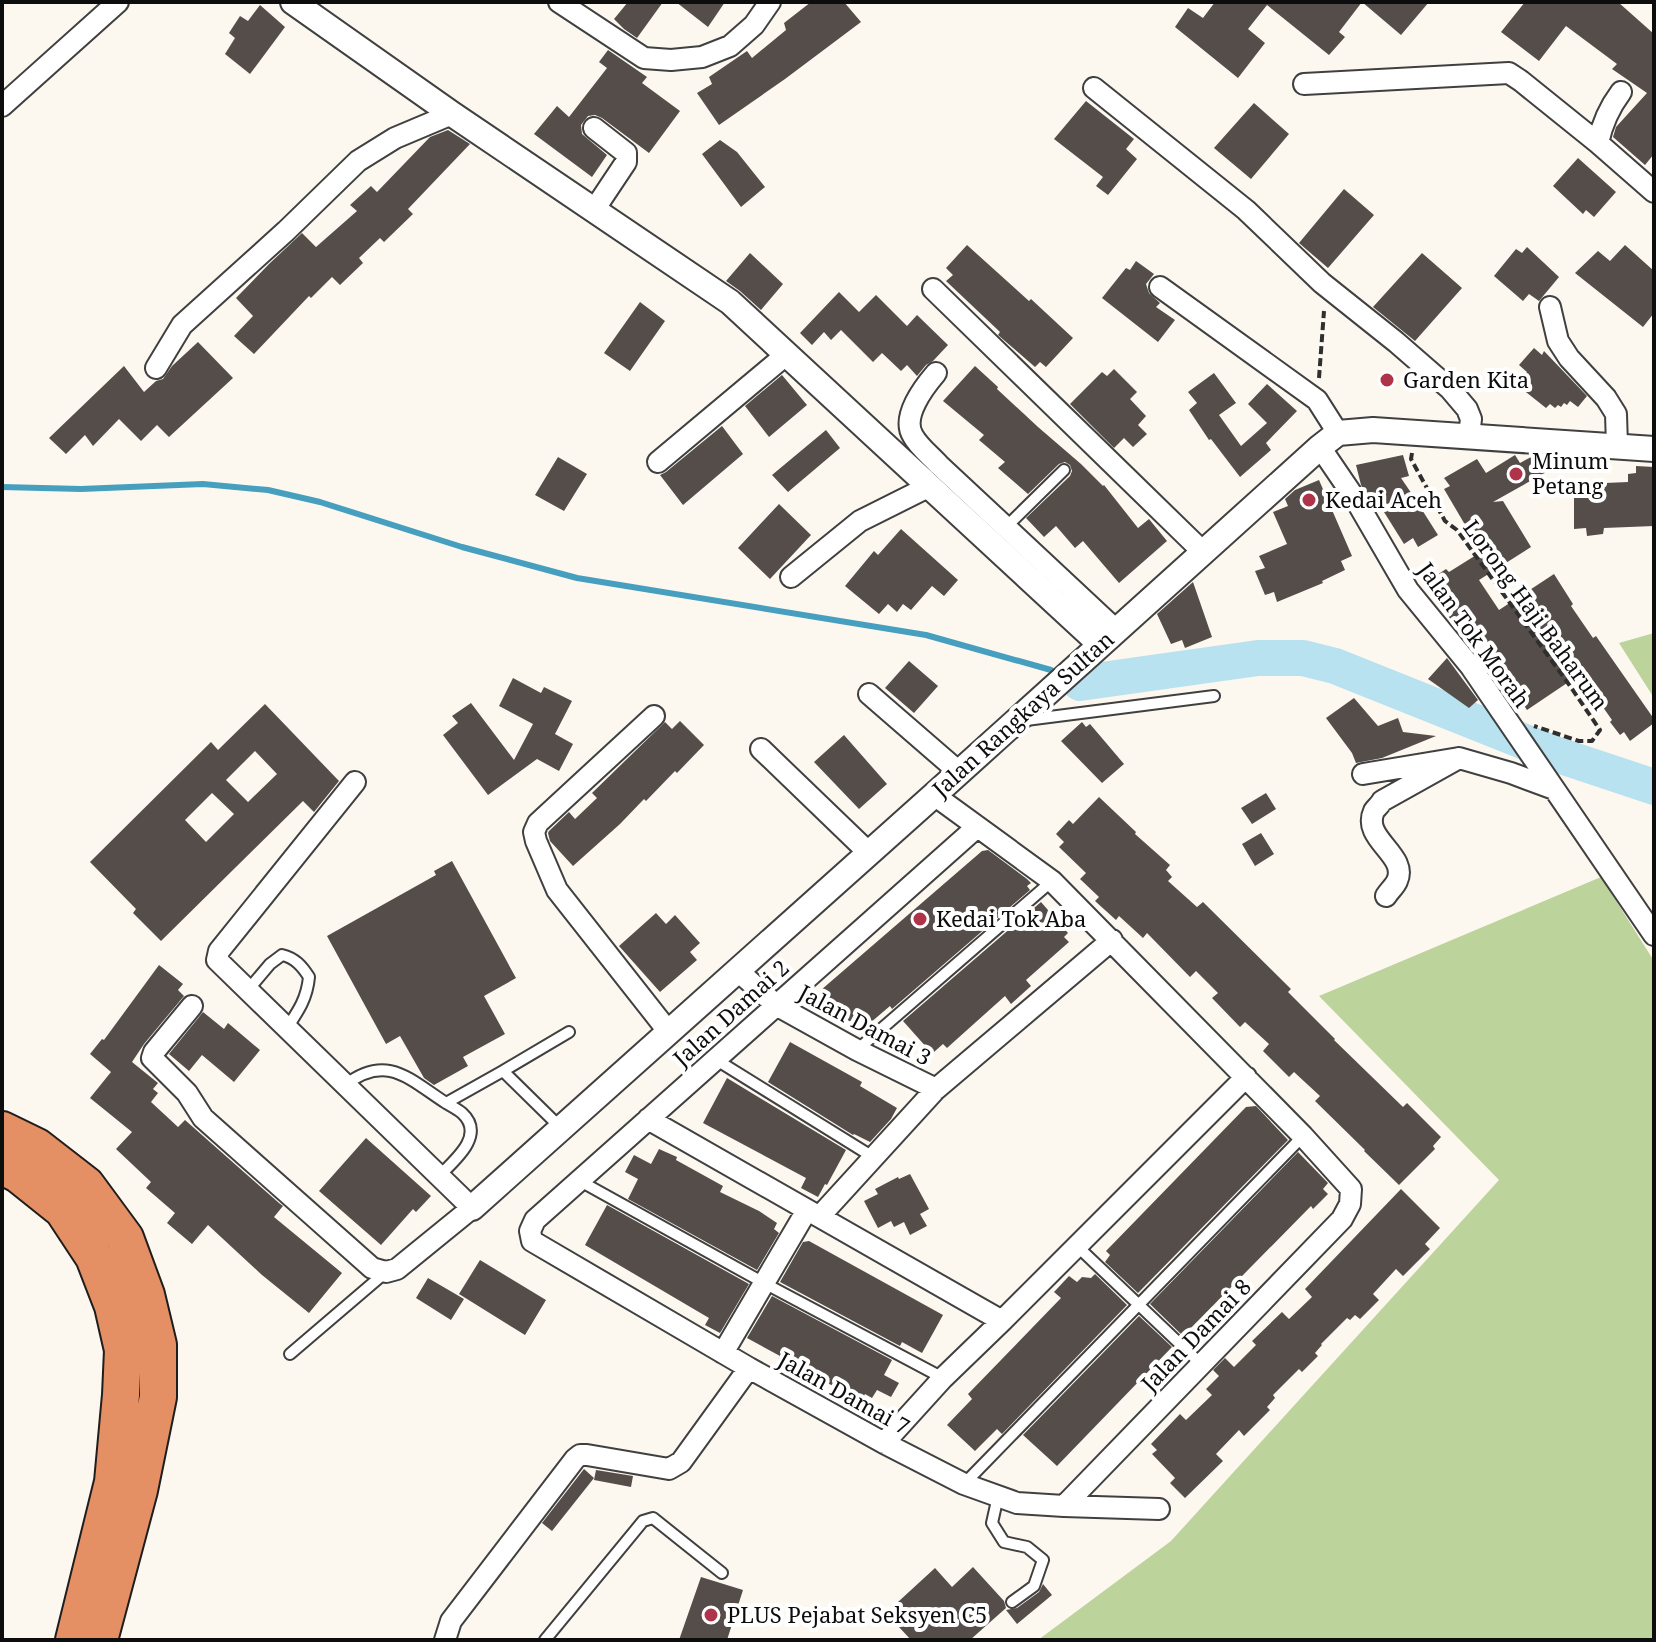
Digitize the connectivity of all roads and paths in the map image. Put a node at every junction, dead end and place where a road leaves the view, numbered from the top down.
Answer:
1 (118, 2) edge
2 (293, 2) edge
3 (559, 2) edge
4 (770, 2) edge
5 (1304, 84) dead end
6 (1094, 88) dead end
7 (1621, 92) dead end
8 (2, 106) edge
9 (452, 114) junction
10 (594, 128) dead end
11 (1598, 143) junction
12 (1654, 192) edge
13 (594, 210) junction
14 (1322, 283) junction
15 (1160, 287) dead end
16 (933, 289) dead end
17 (1550, 307) dead end
18 (787, 354) junction
19 (156, 368) dead end
20 (936, 373) dead end
21 (1317, 400) junction
22 (1415, 431) junction
23 (1469, 435) junction
24 (1329, 440) junction
25 (1617, 446) junction
26 (1654, 449) edge
27 (658, 462) dead end
28 (1064, 470) dead end
29 (930, 486) junction
30 (1006, 527) junction
31 (1203, 552) junction
32 (791, 577) dead end
33 (1108, 637) junction
34 (869, 694) dead end
35 (1214, 696) dead end
36 (654, 716) dead end
37 (1015, 721) junction
38 (1513, 728) junction
39 (761, 749) dead end
40 (1459, 758) junction
41 (959, 772) junction
42 (1363, 774) dead end
43 (355, 782) dead end
44 (1554, 789) junction
45 (934, 795) junction
46 (977, 827) junction
47 (869, 853) junction
48 (1052, 881) junction
49 (1386, 896) dead end
50 (1654, 935) edge
51 (1112, 940) junction
52 (737, 970) junction
53 (248, 990) junction
54 (776, 1005) junction
55 (192, 1006) dead end
56 (287, 1028) junction
57 (668, 1031) junction
58 (569, 1032) dead end
59 (857, 1050) junction
60 (715, 1059) junction
61 (503, 1071) junction
62 (1246, 1077) junction
63 (345, 1085) junction
64 (936, 1089) junction
65 (446, 1103) junction
66 (648, 1119) junction
67 (561, 1128) junction
68 (2, 1130) edge
69 (1303, 1136) junction
70 (873, 1157) junction
71 (2, 1166) edge
72 (439, 1176) junction
73 (580, 1181) junction
74 (472, 1208) junction
75 (814, 1213) junction
76 (532, 1241) joint
77 (1077, 1246) junction
78 (386, 1272) junction
79 (764, 1283) junction
80 (1139, 1305) junction
81 (1002, 1321) junction
82 (723, 1353) junction
83 (290, 1354) dead end
84 (1201, 1364) junction
85 (749, 1368) junction
86 (943, 1378) junction
87 (884, 1443) junction
88 (964, 1484) junction
89 (998, 1496) junction
90 (1064, 1506) junction
91 (1159, 1509) dead end
92 (722, 1573) dead end
93 (1012, 1602) dead end
94 (88, 1634) edge
95 (445, 1640) edge
96 (545, 1640) edge

1 - 8 street
2 - 9 street
3 - 4 street
5 - 11 street
6 - 14 street
7 - 11 street
9 - 13 street
9 - 19 street
10 - 13 street
11 - 12 street
13 - 18 street
14 - 21 path
14 - 23 street
15 - 21 street
16 - 31 street
17 - 25 street
18 - 27 street
18 - 29 street
20 - 30 street
21 - 24 street, Jalan Tok Morah
22 - 23 street
22 - 24 street
22 - 38 path, Lorong Haji Baharum
23 - 25 street
24 - 31 street, Jalan Rangkaya Sultan
24 - 38 street, Jalan Tok Morah
25 - 26 street
28 - 30 lane
29 - 32 street
29 - 33 street
30 - 33 street
31 - 33 street, Jalan Rangkaya Sultan
33 - 37 street, Jalan Rangkaya Sultan
34 - 41 street
35 - 37 lane
36 - 57 street
37 - 41 street, Jalan Rangkaya Sultan
38 - 44 street, Jalan Tok Morah
39 - 47 street
40 - 42 street
40 - 44 street
40 - 49 street
41 - 45 street, Jalan Rangkaya Sultan
43 - 53 street
44 - 50 street
45 - 46 street
45 - 47 street, Jalan Rangkaya Sultan
46 - 48 street
46 - 54 street, Jalan Damai 2
47 - 52 street, Jalan Rangkaya Sultan
48 - 51 street
48 - 59 lane
51 - 62 street
51 - 64 street
52 - 54 street, Jalan Damai 3
52 - 57 street, Jalan Rangkaya Sultan
53 - 56 street
53 - 56 lane
54 - 59 street, Jalan Damai 3
54 - 60 street, Jalan Damai 2
55 - 78 street
56 - 63 street
57 - 67 street, Jalan Rangkaya Sultan
58 - 61 lane
59 - 64 street, Jalan Damai 3
60 - 66 street, Jalan Damai 2
60 - 70 lane
61 - 65 lane
61 - 67 lane
62 - 69 street
62 - 77 street
63 - 65 lane
63 - 72 street
64 - 70 street
65 - 72 lane
66 - 73 street, Jalan Damai 2
66 - 75 street
67 - 74 street, Jalan Rangkaya Sultan
68 - 94 highway
69 - 80 lane
69 - 84 street, Jalan Damai 8
70 - 75 street
71 - 94 highway
72 - 74 street
73 - 76 street, Jalan Damai 2
73 - 79 lane
74 - 78 street
75 - 79 street
75 - 81 street
76 - 82 street, Jalan Damai 7
77 - 80 lane
77 - 81 street
78 - 83 lane
79 - 82 street
79 - 86 lane
80 - 84 lane
80 - 88 lane
81 - 86 street
82 - 85 street, Jalan Damai 7
84 - 90 street, Jalan Damai 8
85 - 87 street, Jalan Damai 7
85 - 95 street
86 - 87 street
87 - 88 street, Jalan Damai 7
88 - 89 street, Jalan Damai 7
89 - 90 street, Jalan Damai 7
89 - 93 lane
90 - 91 street, Jalan Damai 7
92 - 96 lane

